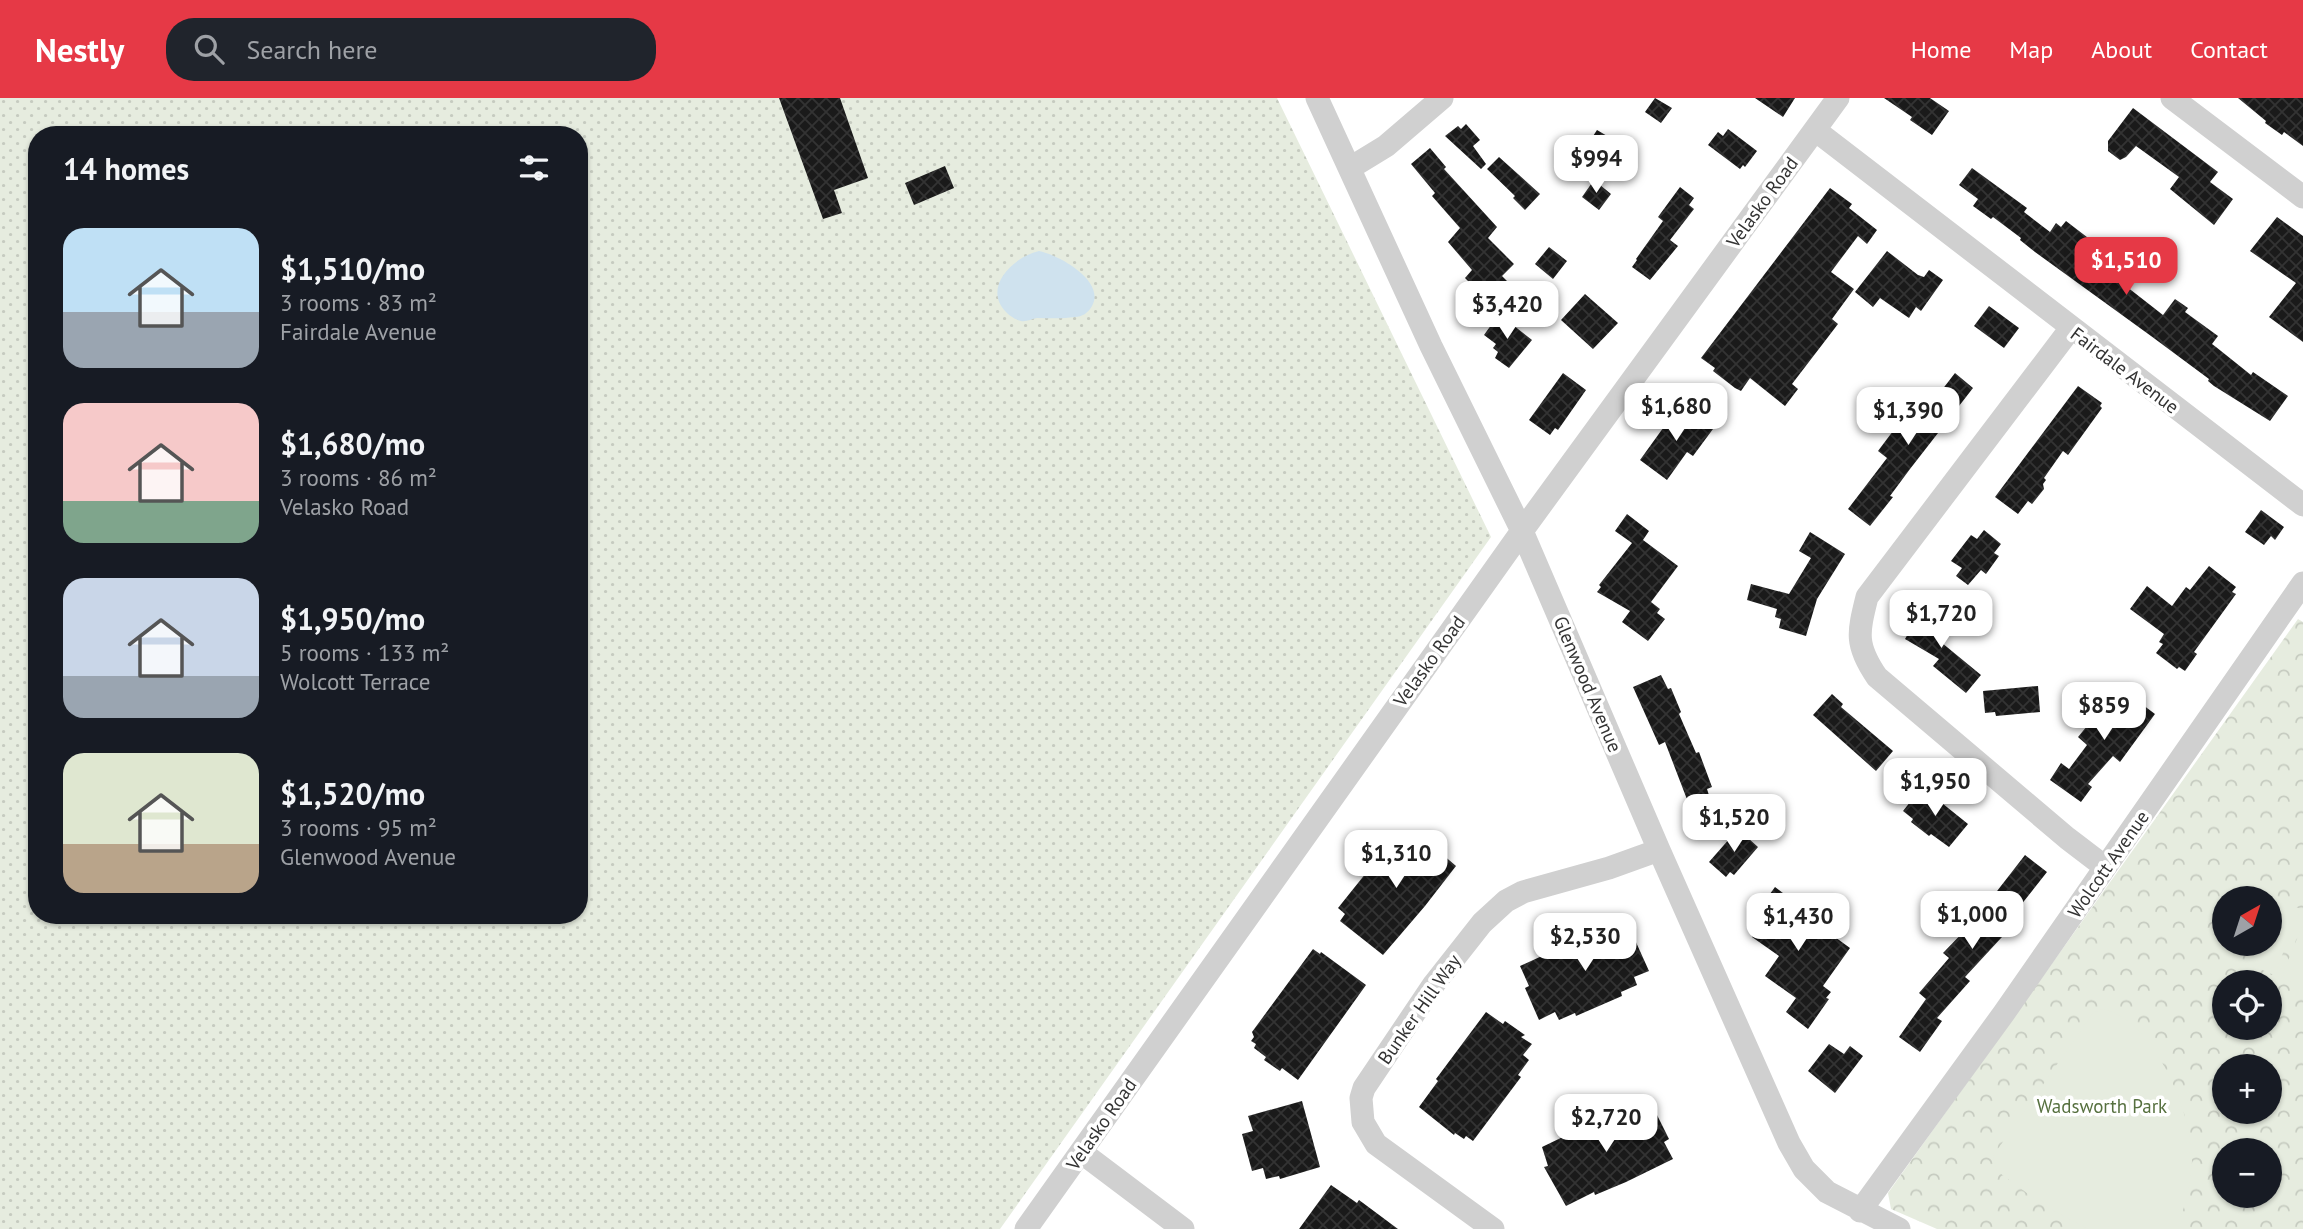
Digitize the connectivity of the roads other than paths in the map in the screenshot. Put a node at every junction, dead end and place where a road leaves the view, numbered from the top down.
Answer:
1 (1317, 98) edge
2 (1442, 98) edge
3 (1838, 98) edge
4 (2172, 98) edge
5 (1815, 130) junction
6 (1350, 168) junction
7 (2303, 197) edge
8 (2071, 328) junction
9 (2303, 505) edge
10 (1522, 531) junction
11 (2303, 583) edge
12 (1659, 850) junction
13 (2105, 867) junction
14 (1081, 1152) junction
15 (1860, 1211) junction
16 (1026, 1229) edge
17 (1183, 1229) edge
18 (1493, 1229) edge
19 (1899, 1229) edge

1 - 6 street, Glenwood Avenue
2 - 6 street
3 - 5 street, Velasko Road
4 - 7 street
5 - 8 street, Fairdale Avenue
5 - 10 street, Velasko Road
6 - 10 street, Glenwood Avenue
8 - 9 street, Fairdale Avenue
8 - 13 street
10 - 12 street, Glenwood Avenue
10 - 14 street, Velasko Road
11 - 13 street, Wolcott Avenue
12 - 15 street, Glenwood Avenue
12 - 18 street, Bunker Hill Way
13 - 15 street, Wolcott Avenue
14 - 16 street, Velasko Road
14 - 17 street
15 - 19 street, Glenwood Avenue

